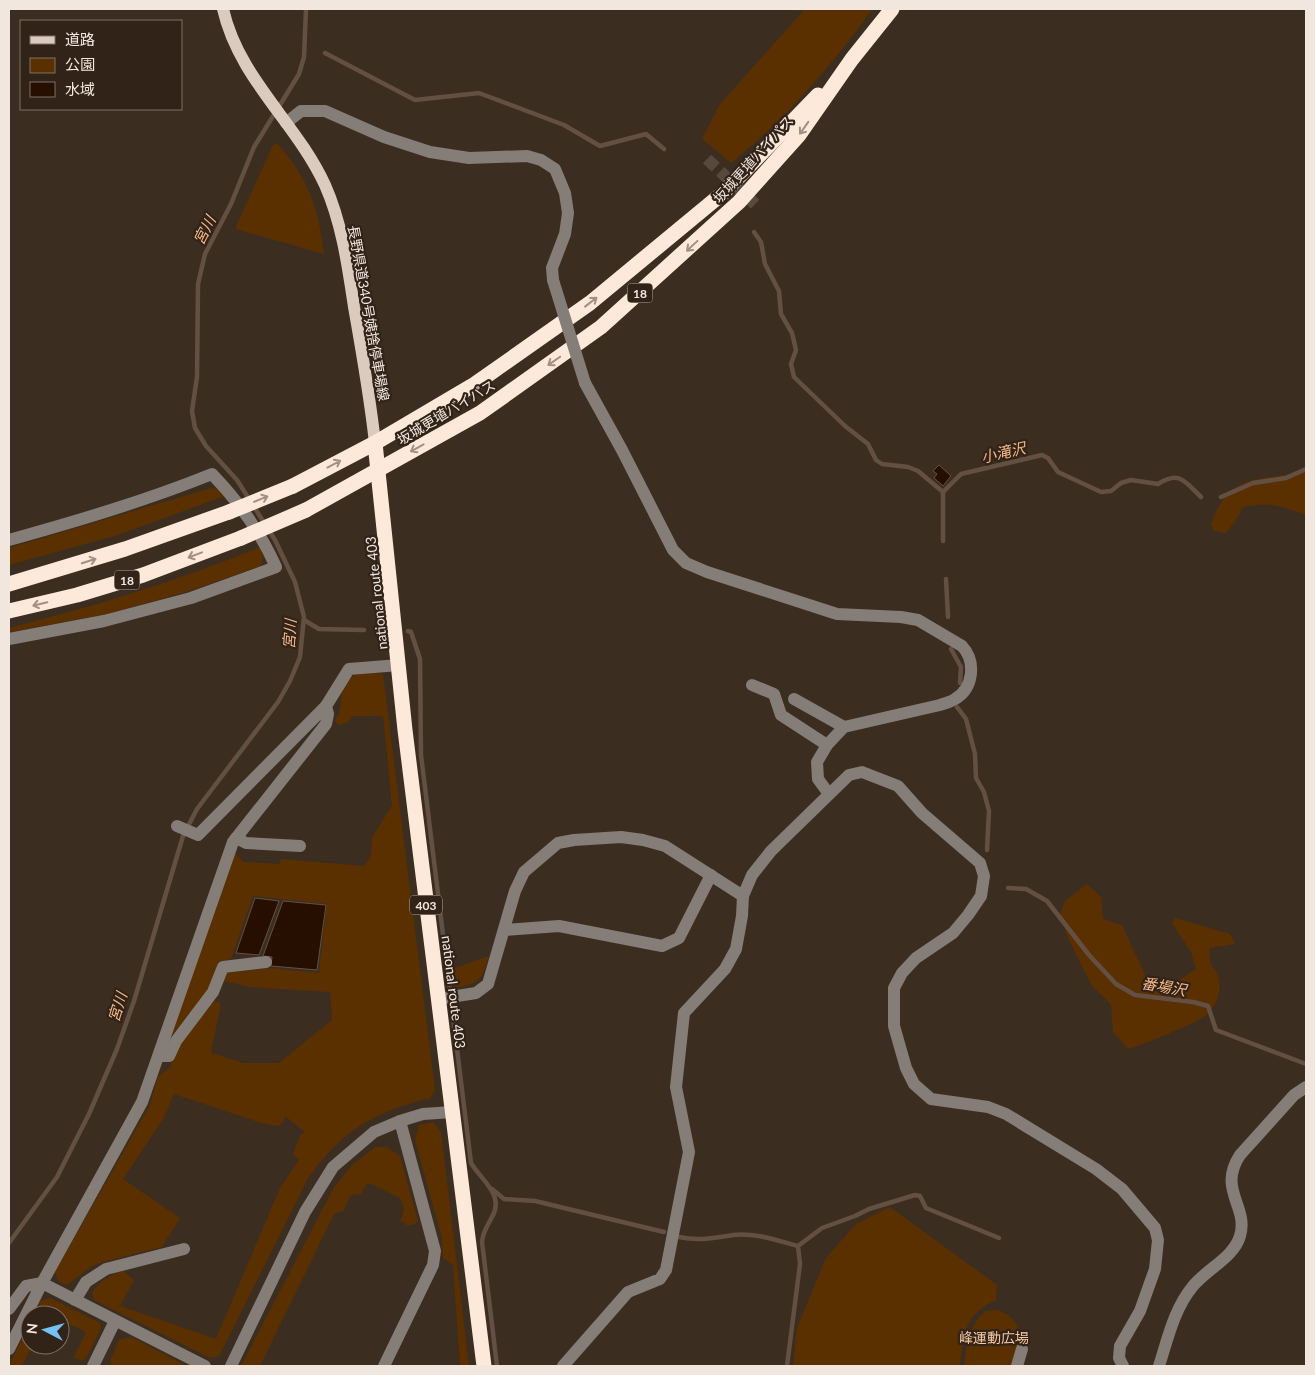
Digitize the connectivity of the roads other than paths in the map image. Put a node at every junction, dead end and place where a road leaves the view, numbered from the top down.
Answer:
1 (223, 9) edge
2 (892, 9) edge
3 (852, 60) junction
4 (284, 121) junction
5 (375, 443) junction
6 (378, 470) junction
7 (9, 540) edge
8 (9, 584) edge
9 (9, 611) edge
10 (9, 639) edge
11 (399, 665) junction
12 (752, 685) dead end
13 (794, 700) dead end
14 (326, 706) junction
15 (844, 727) junction
16 (827, 745) junction
17 (829, 794) junction
18 (177, 826) dead end
19 (236, 838) junction
20 (300, 846) dead end
21 (711, 875) junction
22 (743, 896) junction
23 (504, 930) junction
24 (266, 962) dead end
25 (447, 997) junction
26 (159, 1056) junction
27 (1306, 1087) edge
28 (452, 1112) junction
29 (400, 1120) junction
30 (184, 1249) dead end
31 (42, 1283) junction
32 (75, 1300) junction
33 (9, 1309) edge
34 (115, 1320) junction
35 (9, 1349) edge
36 (1022, 1349) dead end
37 (92, 1366) edge
38 (205, 1366) edge
39 (231, 1366) edge
40 (384, 1366) edge
41 (484, 1366) edge
42 (563, 1366) edge
43 (1017, 1366) edge
44 (1123, 1366) edge
45 (1159, 1366) edge

1 - 4 main road, 長野県道340号姨捨停車場線
2 - 3 highway, 坂城更埴バイパス / 18
5 -> 3 highway, 坂城更埴バイパス / 18
3 -> 6 highway, 坂城更埴バイパス / 18
4 - 5 main road, 長野県道340号姨捨停車場線
4 - 15 street, bridge
5 - 6 highway, national route 403 / 403
8 -> 5 highway, 坂城更埴バイパス / 18, bridge
6 -> 9 highway, 坂城更埴バイパス / 18, bridge
6 - 11 highway, national route 403 / 403
7 - 10 street
11 - 14 street
11 - 25 highway, national route 403 / 403
12 - 16 street
13 - 15 street
14 - 18 street
14 - 19 street
15 - 16 street
16 - 17 street
17 - 22 street
17 - 44 street
19 - 20 street
19 - 26 street
21 - 22 street
21 - 23 street
21 - 23 street
22 - 42 street
23 - 25 street
24 - 26 street
25 - 28 highway, national route 403 / 403
26 - 31 street
27 - 45 street
28 - 29 street
28 - 41 highway, national route 403 / 403
29 - 39 street
29 - 40 street
30 - 32 street
31 - 32 street
31 - 33 street
31 - 35 street
32 - 34 street
34 - 37 street
34 - 38 street
36 - 43 street

